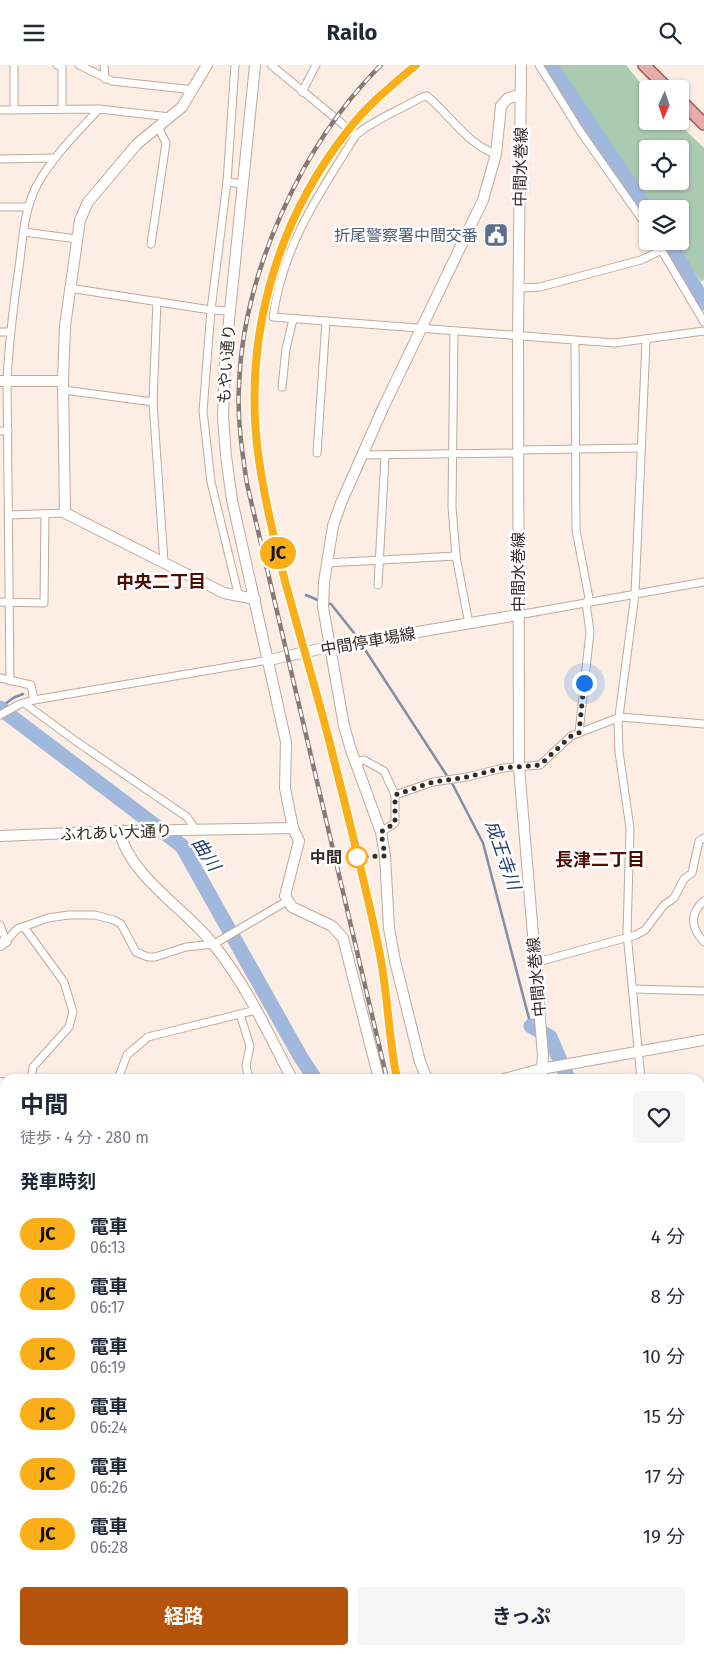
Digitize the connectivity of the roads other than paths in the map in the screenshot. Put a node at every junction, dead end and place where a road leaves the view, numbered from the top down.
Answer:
1 (14, 65) edge
2 (57, 65) edge
3 (79, 65) edge
4 (104, 65) edge
5 (207, 65) edge
6 (235, 65) edge
7 (255, 65) edge
8 (271, 65) edge
9 (316, 65) edge
10 (521, 65) edge
11 (539, 65) edge
12 (644, 65) edge
13 (105, 79) junction
14 (659, 80) edge
15 (194, 90) junction
16 (302, 92) junction
17 (521, 94) junction
18 (62, 109) junction
19 (99, 109) junction
20 (689, 109) edge
21 (0, 110) edge
22 (14, 110) junction
23 (170, 117) junction
24 (704, 124) edge
25 (158, 127) junction
26 (356, 135) junction
27 (496, 154) junction
28 (55, 158) junction
29 (0, 159) edge
30 (227, 181) junction
31 (243, 184) junction
32 (0, 207) edge
33 (28, 207) junction
34 (639, 215) edge
35 (24, 231) junction
36 (77, 239) junction
37 (150, 244) dead end
38 (662, 250) joint
39 (69, 287) junction
40 (518, 288) junction
41 (157, 301) junction
42 (211, 310) junction
43 (230, 311) junction
44 (293, 319) junction
45 (326, 321) junction
46 (704, 322) edge
47 (423, 329) junction
48 (9, 331) junction
49 (704, 331) edge
50 (0, 332) edge
51 (454, 332) junction
52 (518, 337) junction
53 (575, 341) junction
54 (646, 341) junction
55 (4, 381) edge
56 (64, 386) junction
57 (282, 387) dead end
58 (153, 402) junction
59 (4, 431) edge
60 (641, 448) junction
61 (575, 449) junction
62 (317, 453) dead end
63 (518, 453) junction
64 (452, 454) junction
65 (362, 455) junction
66 (385, 457) junction
67 (65, 513) junction
68 (45, 514) junction
69 (9, 515) junction
70 (456, 556) junction
71 (378, 561) junction
72 (164, 562) junction
73 (326, 563) junction
74 (704, 582) edge
75 (378, 585) dead end
76 (635, 594) junction
77 (239, 597) junction
78 (255, 599) junction
79 (0, 602) edge
80 (10, 603) junction
81 (586, 603) junction
82 (518, 615) junction
83 (469, 624) junction
84 (329, 647) junction
85 (269, 660) junction
86 (0, 678) edge
87 (10, 681) junction
88 (34, 700) junction
89 (22, 703) junction
90 (0, 715) edge
91 (620, 717) junction
92 (704, 725) edge
93 (579, 733) junction
94 (355, 762) junction
95 (518, 767) junction
96 (395, 795) junction
97 (293, 828) junction
98 (195, 829) junction
99 (119, 831) junction
100 (381, 832) junction
101 (0, 836) edge
102 (704, 838) edge
103 (287, 901) junction
104 (704, 901) edge
105 (0, 925) edge
106 (24, 927) junction
107 (628, 937) junction
108 (704, 942) edge
109 (3, 943) edge
110 (214, 944) junction
111 (534, 963) junction
112 (633, 989) junction
113 (704, 991) edge
114 (256, 1010) junction
115 (240, 1014) junction
116 (704, 1040) edge
117 (638, 1050) junction
118 (32, 1074) edge
119 (120, 1074) edge
120 (248, 1074) edge
121 (289, 1074) edge
122 (378, 1074) edge
123 (425, 1074) edge
124 (541, 1074) edge
125 (640, 1074) edge
126 (0, 1244) edge
127 (0, 1255) edge

1 - 22 street
2 - 18 street
3 - 13 street
4 - 13 street
5 - 15 street
6 - 30 street
7 - 31 street, もやい通り
8 - 16 street
9 - 16 street
10 - 17 street, 中間水巻線
11 - 34 street
12 - 14 main road
13 - 15 street
15 - 23 street
16 - 26 street
17 - 27 street
17 - 40 street, 中間水巻線
18 - 19 street
18 - 22 street
19 - 23 street
19 - 28 street
20 - 24 main road
21 - 22 street
23 - 25 street
25 - 36 street
25 - 37 street
26 - 27 street
26 - 44 street
27 - 47 street
28 - 29 street
28 - 33 street
30 - 31 street
30 - 42 street
31 - 43 street, もやい通り
32 - 33 street
33 - 35 street
35 - 36 street
35 - 48 street
36 - 39 street
38 - 40 street
38 - 46 street
39 - 41 street
39 - 56 street
40 - 52 street, 中間水巻線
41 - 42 street
41 - 58 street
42 - 43 street
42 - 77 street
43 - 78 street, もやい通り
44 - 45 street
44 - 57 street
45 - 47 street
45 - 62 street
47 - 51 street
47 - 65 street
48 - 50 street
48 - 55 street
49 - 54 street
51 - 52 street
51 - 64 street
52 - 53 street
52 - 63 street, 中間水巻線
53 - 54 street
53 - 61 street
54 - 60 street
55 - 56 street
55 - 59 street
56 - 58 street
56 - 67 street
58 - 72 street
59 - 69 street
60 - 61 street
60 - 76 street
61 - 63 street
61 - 81 street
63 - 64 street
63 - 82 street, 中間水巻線
64 - 66 street
64 - 70 street
65 - 66 street
65 - 73 street
66 - 71 street
67 - 68 street
67 - 72 street
68 - 69 street
68 - 80 street
69 - 80 street
70 - 71 street
70 - 83 street
71 - 73 street
71 - 75 street
72 - 77 street
73 - 84 street
74 - 76 street
76 - 81 street
76 - 91 street
77 - 78 street
78 - 85 street, もやい通り
79 - 80 street
80 - 87 street
81 - 82 street
81 - 93 street
82 - 83 street, 中間停車場線
82 - 95 street, 中間水巻線
83 - 84 street, 中間停車場線
84 - 85 street, 中間停車場線
84 - 94 street
85 - 88 street
85 - 97 street
86 - 87 street
87 - 88 street
88 - 89 street
89 - 90 street
89 - 98 street
91 - 92 street
91 - 93 street
91 - 107 street
93 - 95 street
94 - 96 street
94 - 100 street
95 - 96 street
95 - 111 street, 中間水巻線
96 - 100 street
97 - 98 street, ふれあい大通り
97 - 103 street
98 - 99 street, ふれあい大通り
99 - 101 street, ふれあい大通り
99 - 110 street
100 - 123 street
102 - 107 street
103 - 110 street
103 - 122 street
104 - 108 street
105 - 109 street
106 - 109 street
106 - 110 street
106 - 118 street
107 - 111 street
107 - 112 street
110 - 114 street
111 - 124 street, 中間水巻線
112 - 113 street
112 - 117 street
114 - 115 street
114 - 121 street
115 - 119 street
115 - 120 street
116 - 117 street
117 - 124 street
117 - 125 street
126 - 127 street

